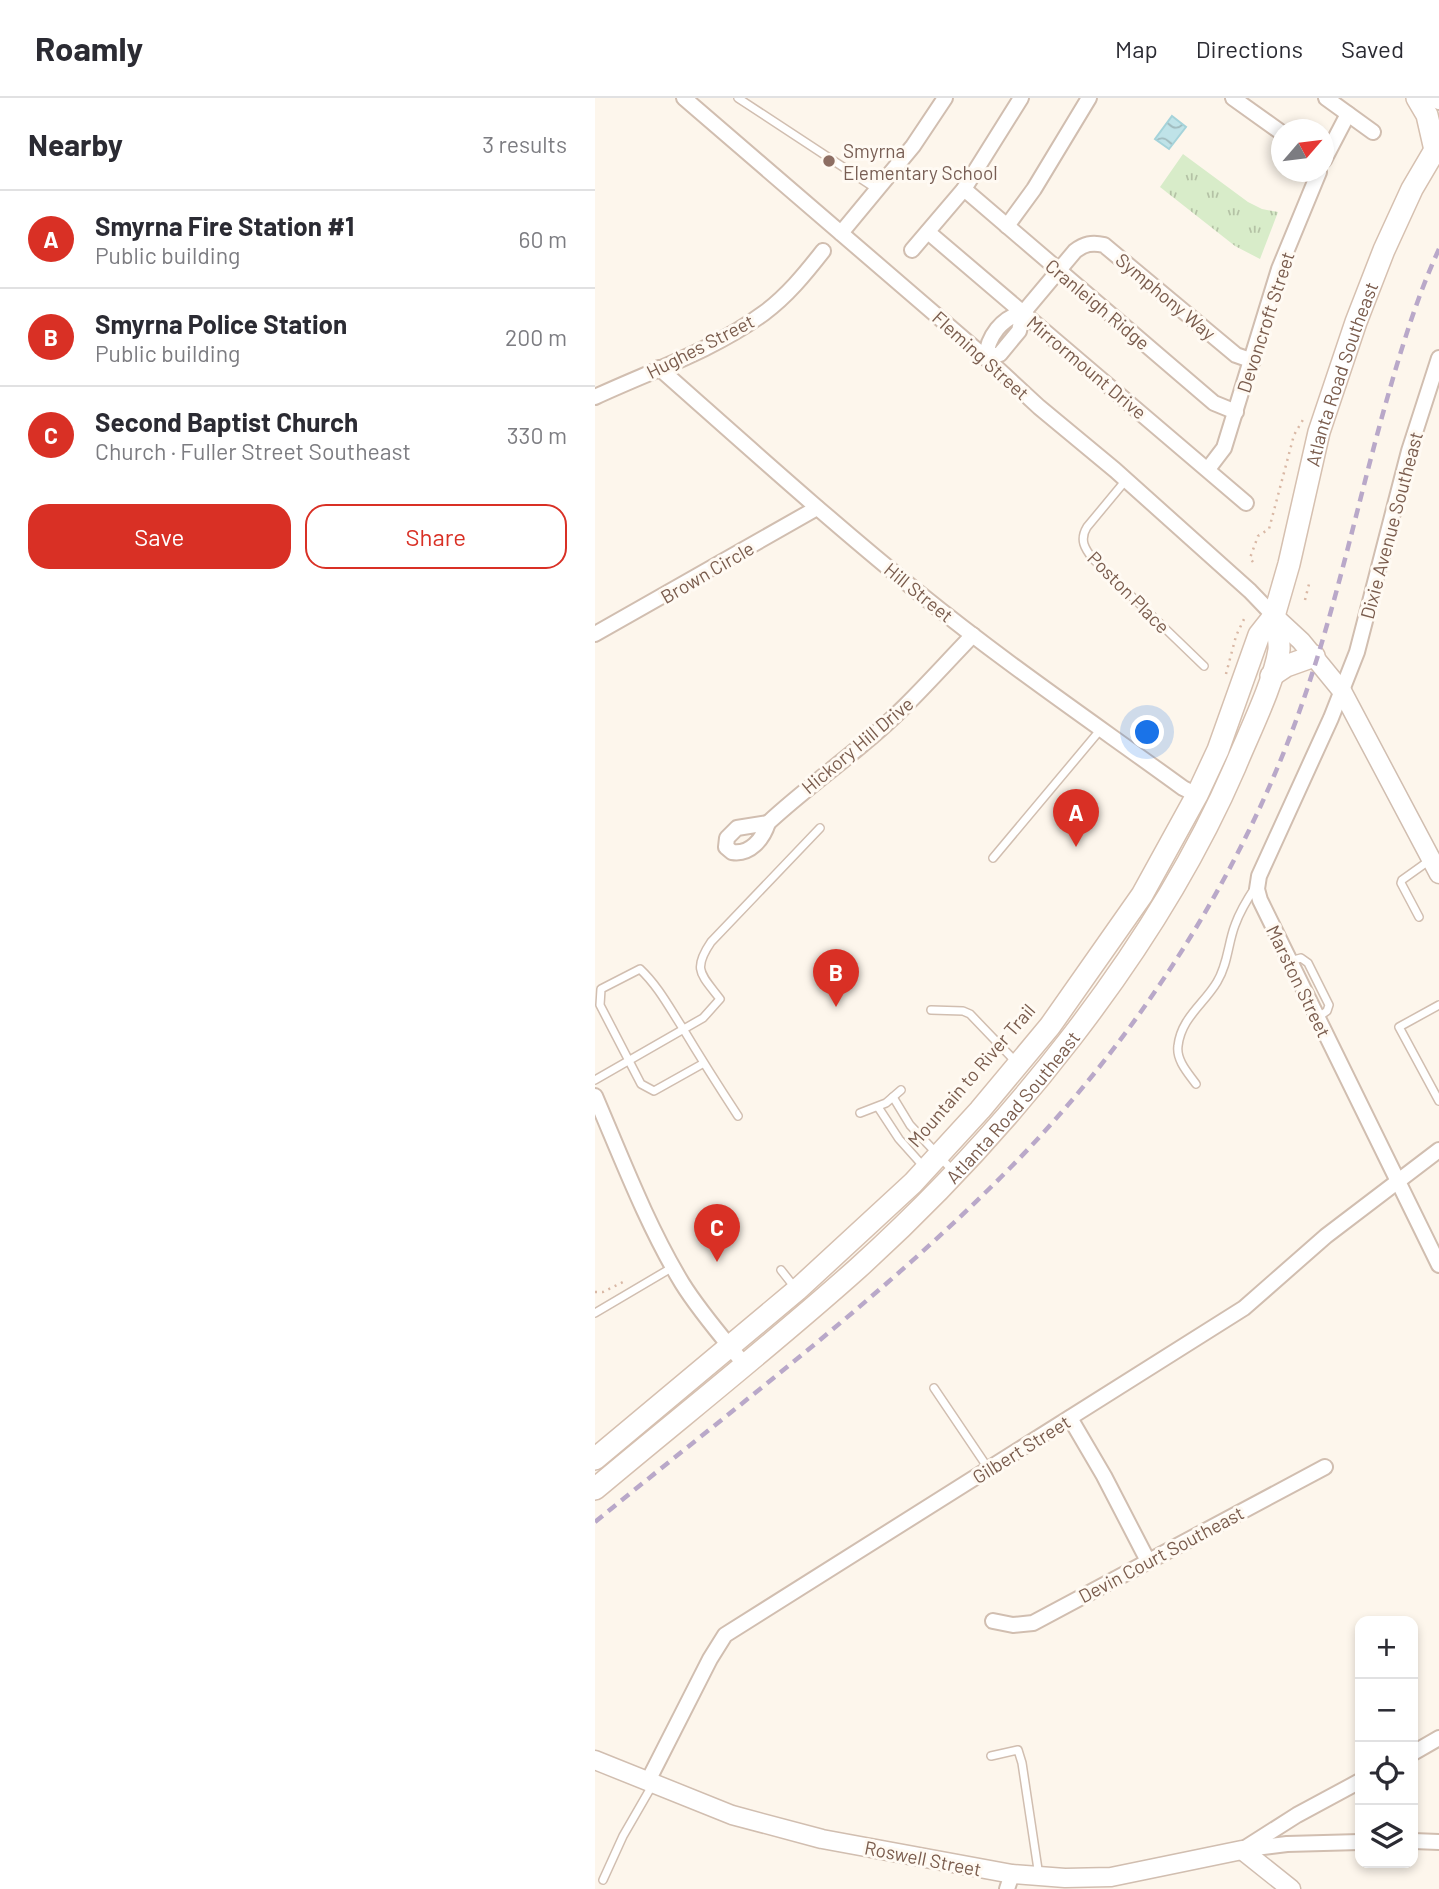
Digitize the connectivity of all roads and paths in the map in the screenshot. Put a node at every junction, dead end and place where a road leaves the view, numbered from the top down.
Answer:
1 (684, 98) edge
2 (738, 98) edge
3 (945, 98) edge
4 (1021, 98) edge
5 (1089, 98) edge
6 (1233, 98) edge
7 (1326, 98) edge
8 (1417, 98) edge
9 (1429, 98) edge
10 (1439, 102) edge
11 (1348, 114) junction
12 (1271, 125) edge
13 (1373, 132) dead end
14 (1334, 141) edge
15 (1437, 146) edge
16 (1315, 182) edge
17 (964, 189) junction
18 (878, 190) junction
19 (1007, 226) junction
20 (928, 232) junction
21 (841, 233) junction
22 (912, 250) dead end
23 (823, 251) dead end
24 (1059, 271) junction
25 (1023, 313) junction
26 (986, 358) junction
27 (1439, 358) edge
28 (1253, 361) junction
29 (659, 368) junction
30 (595, 397) edge
31 (1235, 412) junction
32 (1208, 469) junction
33 (1126, 479) junction
34 (1246, 503) dead end
35 (817, 508) junction
36 (1310, 584) dead end
37 (1305, 600) dead end
38 (1274, 616) junction
39 (595, 634) edge
40 (974, 635) junction
41 (1314, 656) junction
42 (1204, 666) dead end
43 (1271, 676) junction
44 (1342, 691) junction
45 (1101, 728) junction
46 (1197, 795) junction
47 (1217, 806) junction
48 (768, 823) dead end
49 (820, 828) dead end
50 (993, 858) dead end
51 (1435, 867) edge
52 (1258, 882) junction
53 (1419, 917) dead end
54 (1121, 927) junction
55 (1140, 940) junction
56 (1439, 1005) edge
57 (931, 1010) dead end
58 (683, 1030) junction
59 (630, 1061) junction
60 (704, 1063) junction
61 (1019, 1064) junction
62 (595, 1080) edge
63 (1196, 1084) dead end
64 (901, 1090) dead end
65 (595, 1096) edge
66 (893, 1097) junction
67 (1439, 1101) edge
68 (878, 1107) junction
69 (860, 1113) dead end
70 (738, 1116) dead end
71 (1439, 1150) edge
72 (932, 1162) junction
73 (955, 1172) junction
74 (1397, 1183) junction
75 (1439, 1265) edge
76 (673, 1267) junction
77 (781, 1270) dead end
78 (629, 1280) dead end
79 (797, 1290) junction
80 (595, 1292) edge
81 (595, 1313) edge
82 (730, 1346) junction
83 (745, 1365) junction
84 (934, 1388) dead end
85 (1070, 1418) junction
86 (595, 1459) edge
87 (1325, 1467) dead end
88 (989, 1469) junction
89 (595, 1489) edge
90 (1148, 1561) junction
91 (993, 1621) dead end
92 (1439, 1738) edge
93 (1418, 1749) edge
94 (992, 1756) dead end
95 (595, 1760) edge
96 (651, 1782) junction
97 (1355, 1784) edge
98 (1418, 1841) edge
99 (1355, 1842) edge
100 (1439, 1842) edge
101 (1242, 1850) junction
102 (1039, 1876) junction
103 (603, 1880) dead end
104 (1011, 1884) edge
105 (1291, 1889) edge

1 - 21 street, Fleming Street
2 - 18 lane
3 - 18 street
4 - 17 street
5 - 19 street
6 - 12 street
7 - 11 street
8 - 15 main road
9 - 10 street
11 - 13 street
11 - 14 street
15 - 38 main road, Atlanta Road Southeast
16 - 28 street, Devoncroft Street
17 - 19 street, Cranleigh Ridge
17 - 20 street
18 - 21 street
19 - 24 street, Cranleigh Ridge
20 - 22 street
20 - 25 street, Mirrormount Drive
21 - 26 street, Fleming Street
23 - 29 street, Hughes Street
24 - 25 street, Symphony Way
24 - 28 street, Symphony Way
24 - 31 street, Cranleigh Ridge
25 - 26 street, Symphony Way
25 - 32 street, Mirrormount Drive
26 - 33 street, Fleming Street
27 - 44 street, Dixie Avenue Southeast
28 - 31 street, Devoncroft Street
29 - 30 street, Hughes Street
29 - 35 street, Hill Street
31 - 32 street, Devoncroft Street
32 - 34 street, Mirrormount Drive
33 - 38 street, Fleming Street
33 - 42 lane, Poston Place
35 - 39 street, Brown Circle
35 - 40 street, Hill Street
36 - 37 path
38 - 41 street
38 - 43 main road, Atlanta Road Southeast
38 - 46 main road, Atlanta Road Southeast
40 - 45 street, Hill Street
40 - 48 street, Hickory Hill Drive
41 - 43 main road
41 - 44 street
43 - 47 main road, Atlanta Road Southeast
44 - 51 street
44 - 52 street
45 - 46 street, Hill Street
45 - 50 lane
46 - 47 lane
46 - 54 main road, Atlanta Road Southeast
47 - 55 main road, Atlanta Road Southeast
49 - 58 lane
51 - 53 lane
52 - 63 lane
52 - 74 street, Marston Street
54 - 55 lane
54 - 61 main road, Atlanta Road Southeast
55 - 73 main road, Atlanta Road Southeast
56 - 67 lane
57 - 61 lane
58 - 59 lane
58 - 59 lane
58 - 60 lane
59 - 60 lane
59 - 62 lane
60 - 70 lane
61 - 72 main road, Atlanta Road Southeast
64 - 66 lane
65 - 76 street
66 - 68 lane
66 - 72 lane
68 - 69 lane
68 - 72 lane
71 - 74 street, Gilbert Street
72 - 73 lane
72 - 79 main road, Atlanta Road Southeast
73 - 83 main road, Atlanta Road Southeast
74 - 75 street, Marston Street
74 - 85 street, Gilbert Street
76 - 81 lane
76 - 82 street
77 - 79 lane
78 - 80 path
79 - 82 main road, Atlanta Road Southeast
82 - 83 street
82 - 86 main road, Atlanta Road Southeast
83 - 89 main road, Atlanta Road Southeast
84 - 88 lane
85 - 88 street, Gilbert Street
85 - 90 street
87 - 90 street, Devin Court Southeast
88 - 96 street, Gilbert Street
90 - 91 street, Devin Court Southeast
92 - 93 street
94 - 102 lane
95 - 96 street, Roswell Street
96 - 103 lane
96 - 104 street, Roswell Street
97 - 101 street
98 - 100 street
99 - 101 street
101 - 102 street, Roswell Street
101 - 105 street
102 - 104 street, Roswell Street

